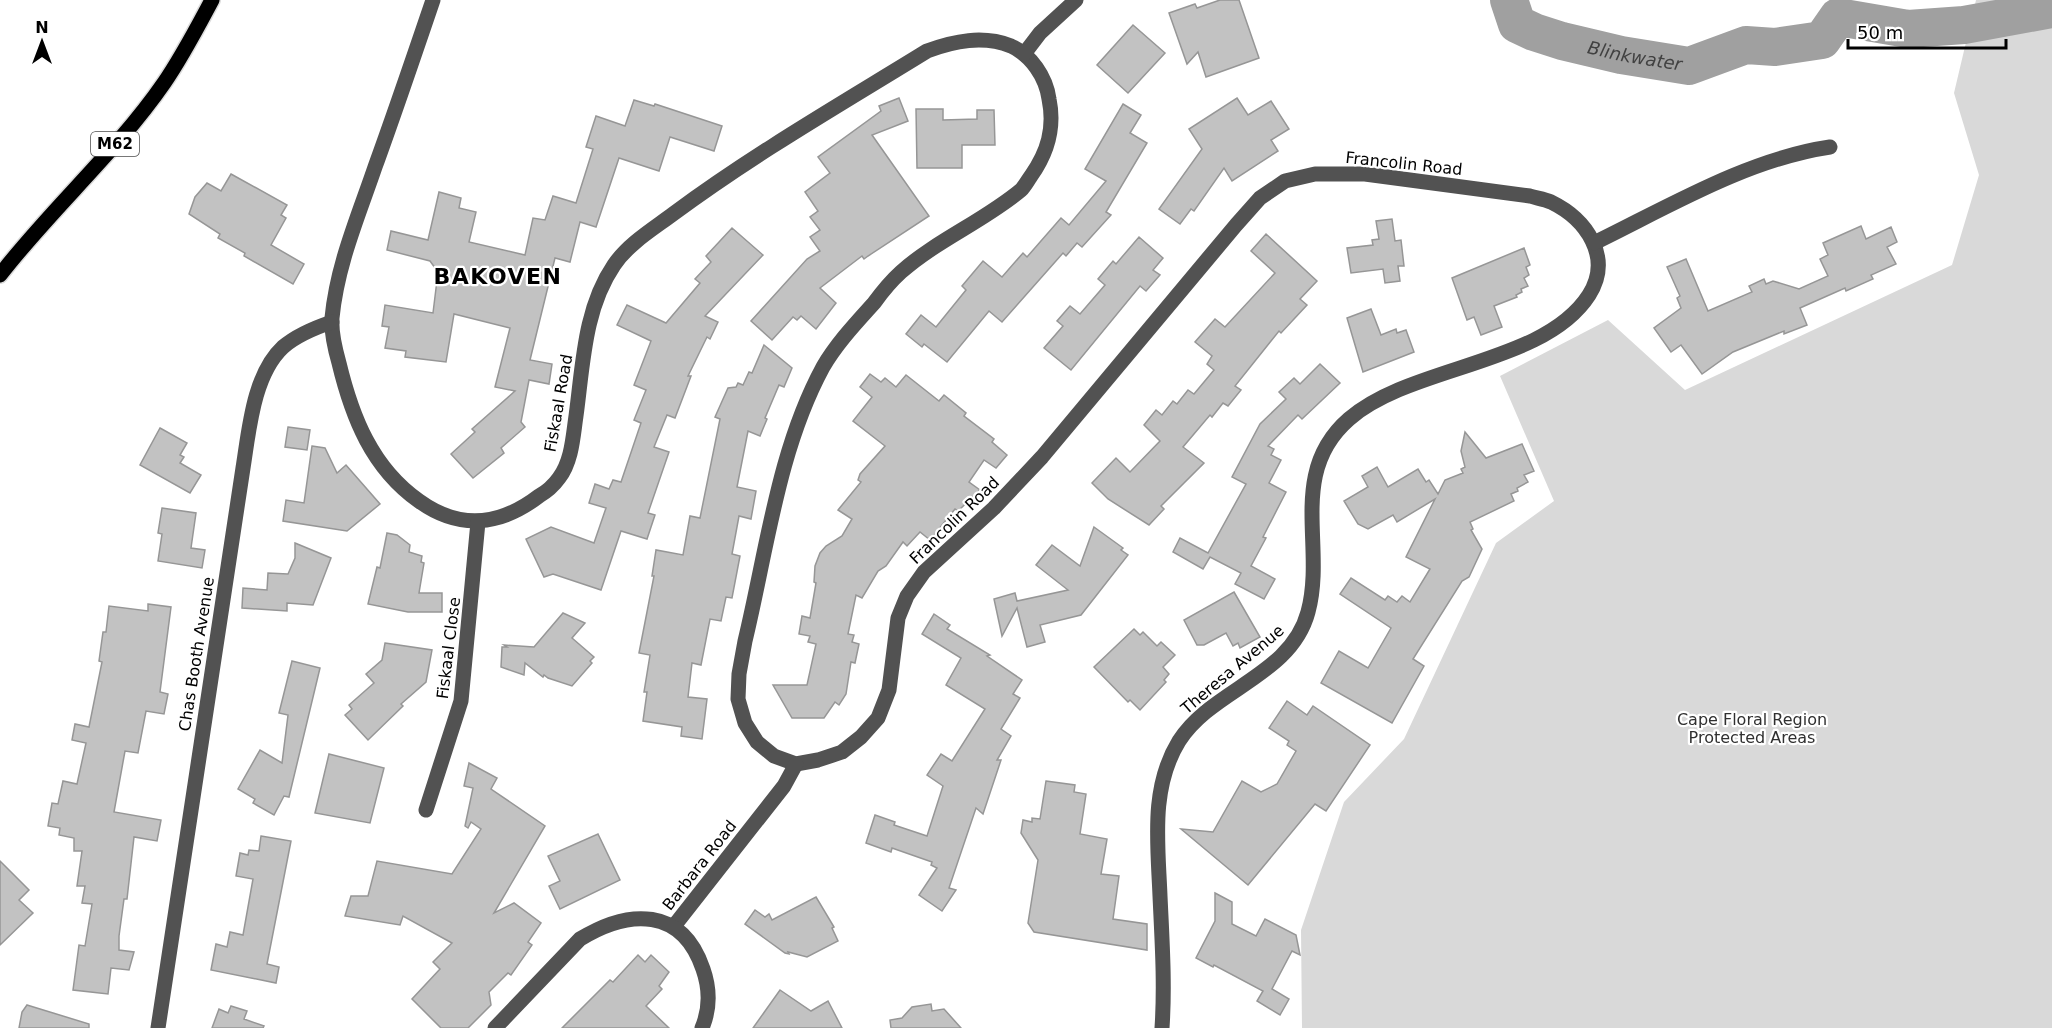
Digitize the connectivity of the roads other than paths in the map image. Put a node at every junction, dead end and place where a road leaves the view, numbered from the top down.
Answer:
1 (212, 0) edge
2 (433, 0) edge
3 (1076, 0) edge
4 (1024, 54) junction
5 (1830, 147) dead end
6 (1594, 243) junction
7 (0, 275) edge
8 (332, 322) junction
9 (478, 522) junction
10 (796, 764) junction
11 (426, 810) dead end
12 (674, 926) junction
13 (158, 1028) edge
14 (495, 1028) edge
15 (702, 1028) edge
16 (1162, 1028) edge

1 - 7 main road, M62
2 - 8 street, Fiskaal Road
3 - 4 street
4 - 9 street, Fiskaal Road
4 - 10 street
5 - 6 street
6 - 10 street, Francolin Road
6 - 16 street, Theresa Avenue
8 - 9 street, Fiskaal Road
8 - 13 street, Chas Booth Avenue
9 - 11 street, Fiskaal Close
10 - 12 street, Barbara Road
12 - 14 street
12 - 15 street, Barbara Road

